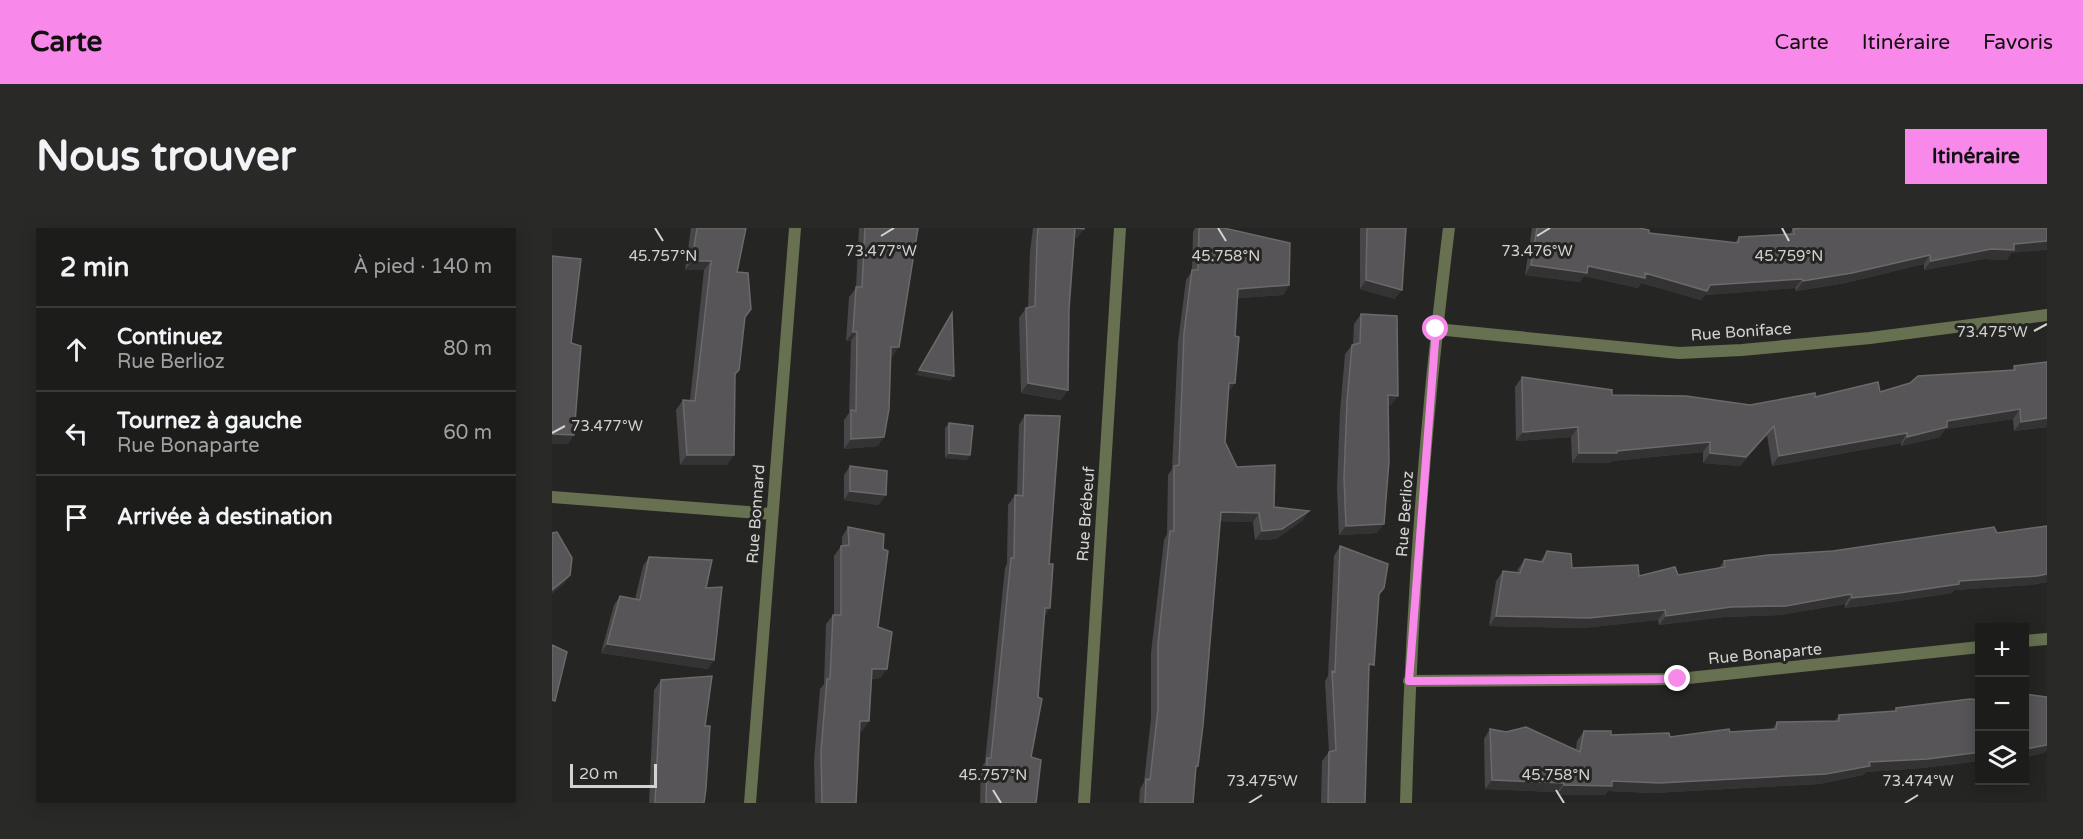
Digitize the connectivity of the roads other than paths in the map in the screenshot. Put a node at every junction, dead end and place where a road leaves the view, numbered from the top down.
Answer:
1 (795, 228) edge
2 (1120, 228) edge
3 (1449, 228) edge
4 (2047, 315) edge
5 (1436, 329) junction
6 (552, 497) edge
7 (772, 514) junction
8 (2047, 639) edge
9 (2029, 641) edge
10 (1975, 648) edge
11 (1409, 681) junction
12 (750, 803) edge
13 (1084, 803) edge
14 (1406, 803) edge

1 - 7 street, Rue Bonnard
2 - 13 street, Rue Brébeuf
3 - 5 street, Rue Berlioz
4 - 5 street, Rue Boniface
5 - 11 street, Rue Berlioz
6 - 7 street
7 - 12 street, Rue Bonnard
8 - 9 street
10 - 11 street, Rue Bonaparte
11 - 14 street, Rue Berlioz

